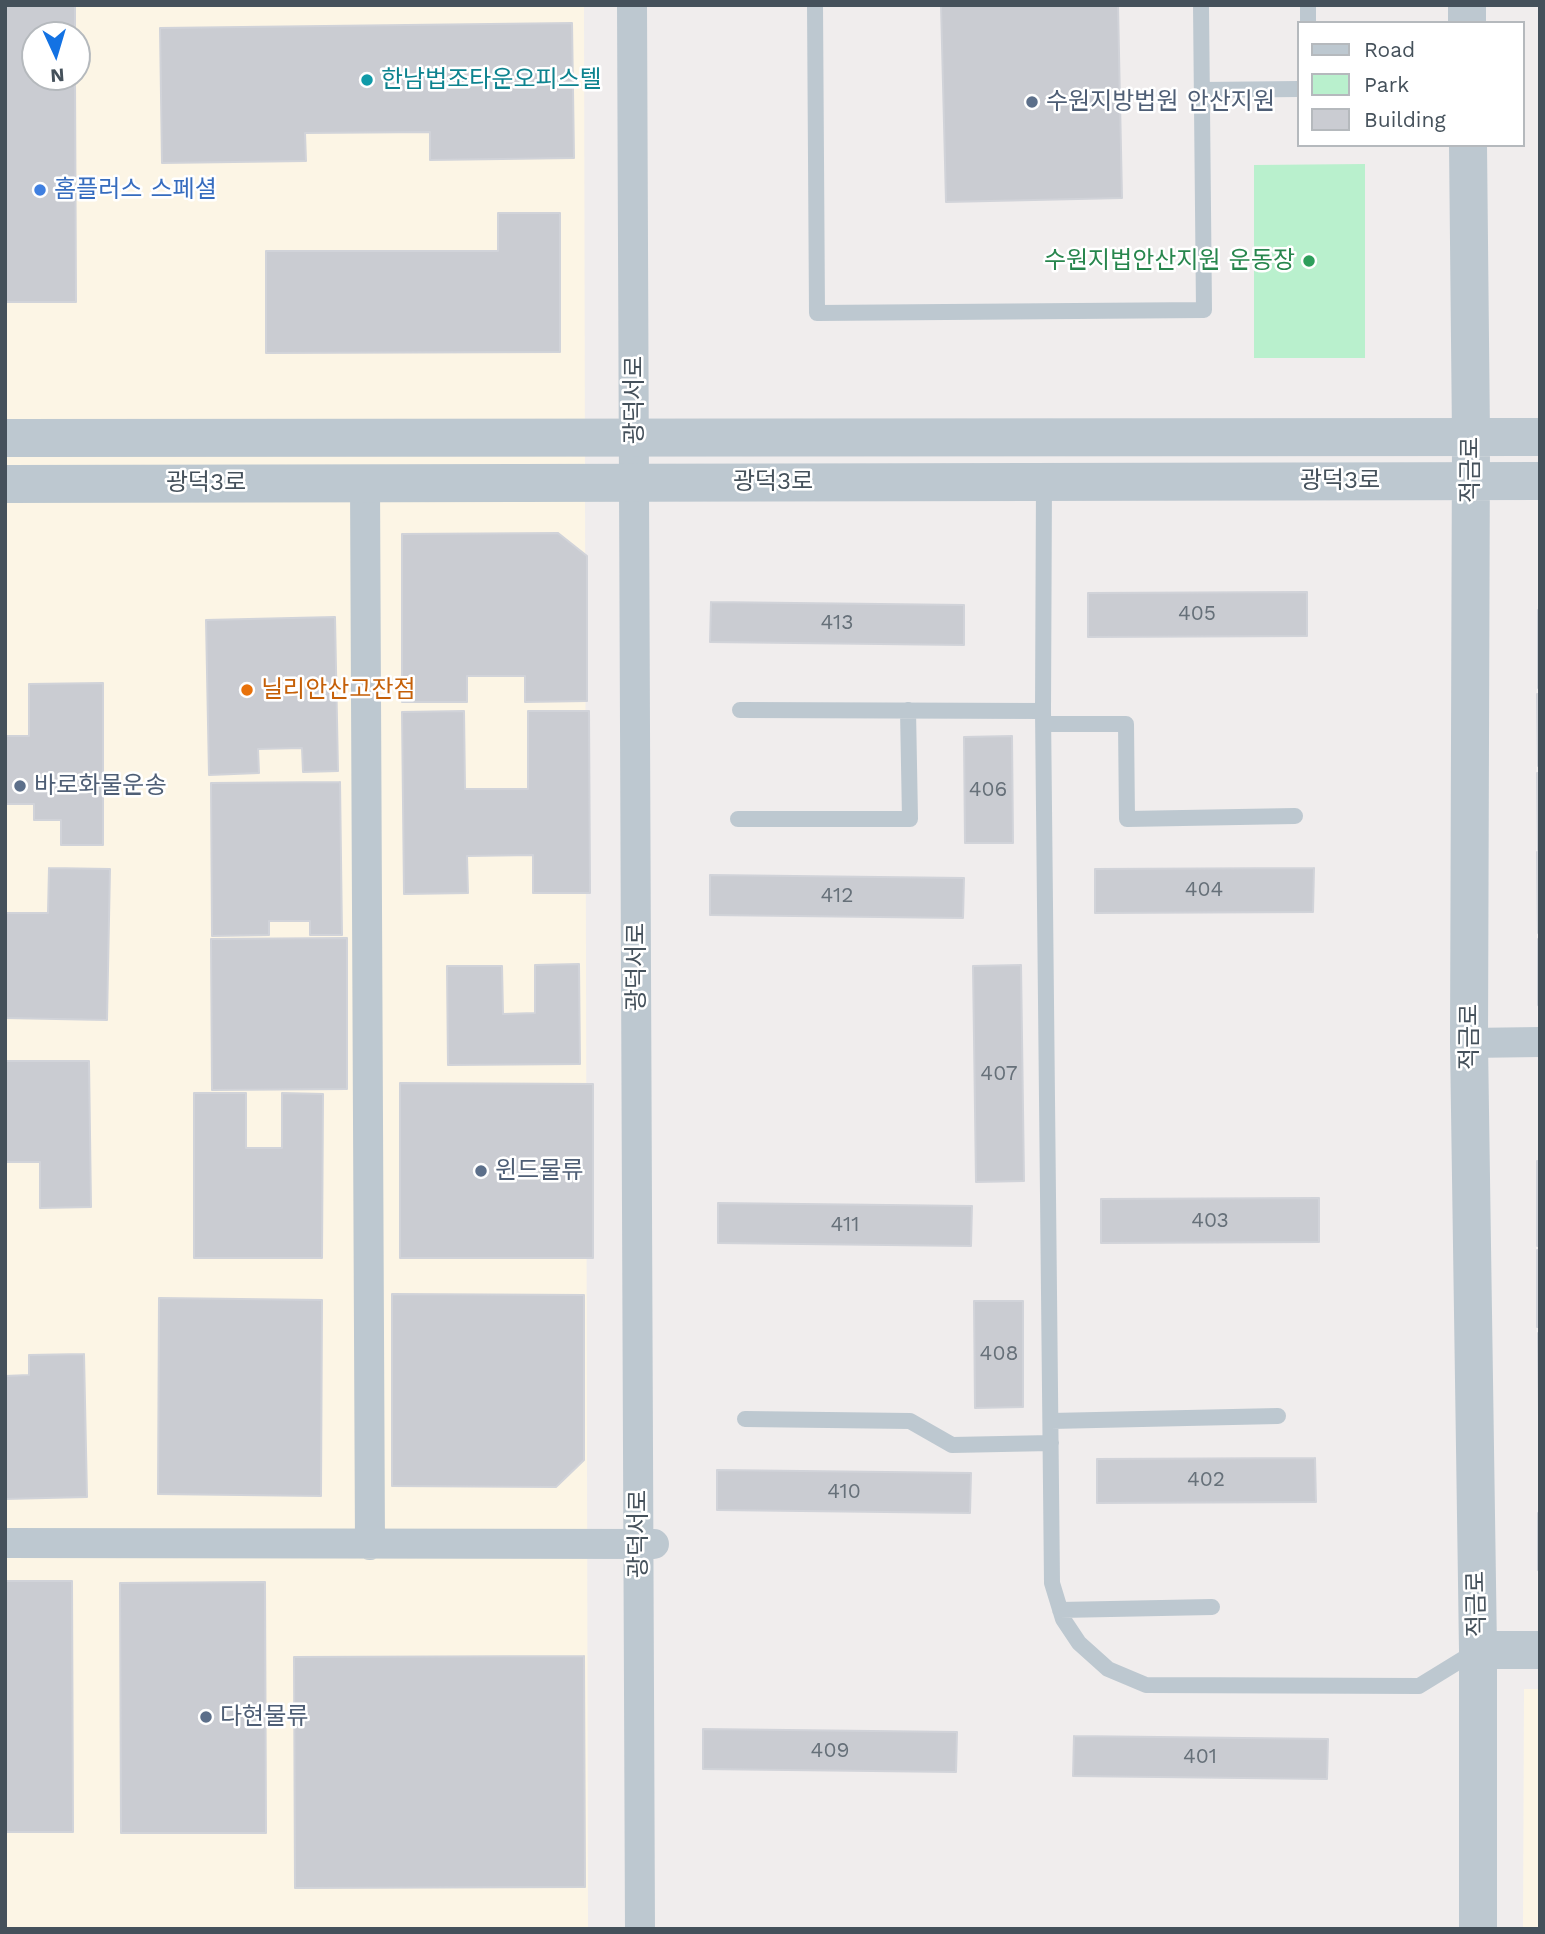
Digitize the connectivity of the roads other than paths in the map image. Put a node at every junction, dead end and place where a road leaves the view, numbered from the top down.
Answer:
1 (632, 5) edge
2 (815, 5) edge
3 (1202, 5) edge
4 (1296, 89) edge
5 (1202, 90) junction
6 (1468, 147) edge
7 (1471, 437) junction
8 (1540, 437) edge
9 (5, 438) edge
10 (635, 438) junction
11 (1044, 481) junction
12 (1540, 481) edge
13 (635, 482) junction
14 (1471, 482) junction
15 (365, 483) junction
16 (5, 484) edge
17 (740, 710) dead end
18 (908, 710) junction
19 (1044, 717) junction
20 (1295, 816) dead end
21 (738, 819) dead end
22 (1540, 1042) edge
23 (1469, 1043) junction
24 (1278, 1416) dead end
25 (745, 1419) dead end
26 (1051, 1421) junction
27 (1051, 1443) junction
28 (5, 1543) edge
29 (646, 1544) junction
30 (370, 1545) junction
31 (1212, 1607) dead end
32 (1060, 1610) junction
33 (1478, 1650) junction
34 (1540, 1650) edge
35 (640, 1929) edge
36 (1478, 1929) edge

1 - 10 street, 광덕서로
2 - 5 lane
3 - 5 lane
4 - 5 lane
6 - 7 street, 적금로
7 - 8 street, 광덕3로
7 - 10 street, 광덕3로
7 - 14 street, 적금로
9 - 10 street, 광덕3로
10 - 13 street, 광덕서로
11 - 13 street, 광덕3로
11 - 14 street, 광덕3로
11 - 19 lane
12 - 14 street, 광덕3로
13 - 15 street, 광덕3로
13 - 29 street, 광덕서로
14 - 23 street, 적금로
15 - 16 street, 광덕3로
15 - 30 street
17 - 18 lane
18 - 19 lane
18 - 21 lane
19 - 20 lane
19 - 26 lane
22 - 23 street
23 - 33 street, 적금로
24 - 26 lane
25 - 27 lane
26 - 27 lane
27 - 32 lane
28 - 30 street
29 - 30 street
29 - 35 street, 광덕서로
31 - 32 lane
32 - 33 lane
33 - 34 street
33 - 36 street, 적금로

